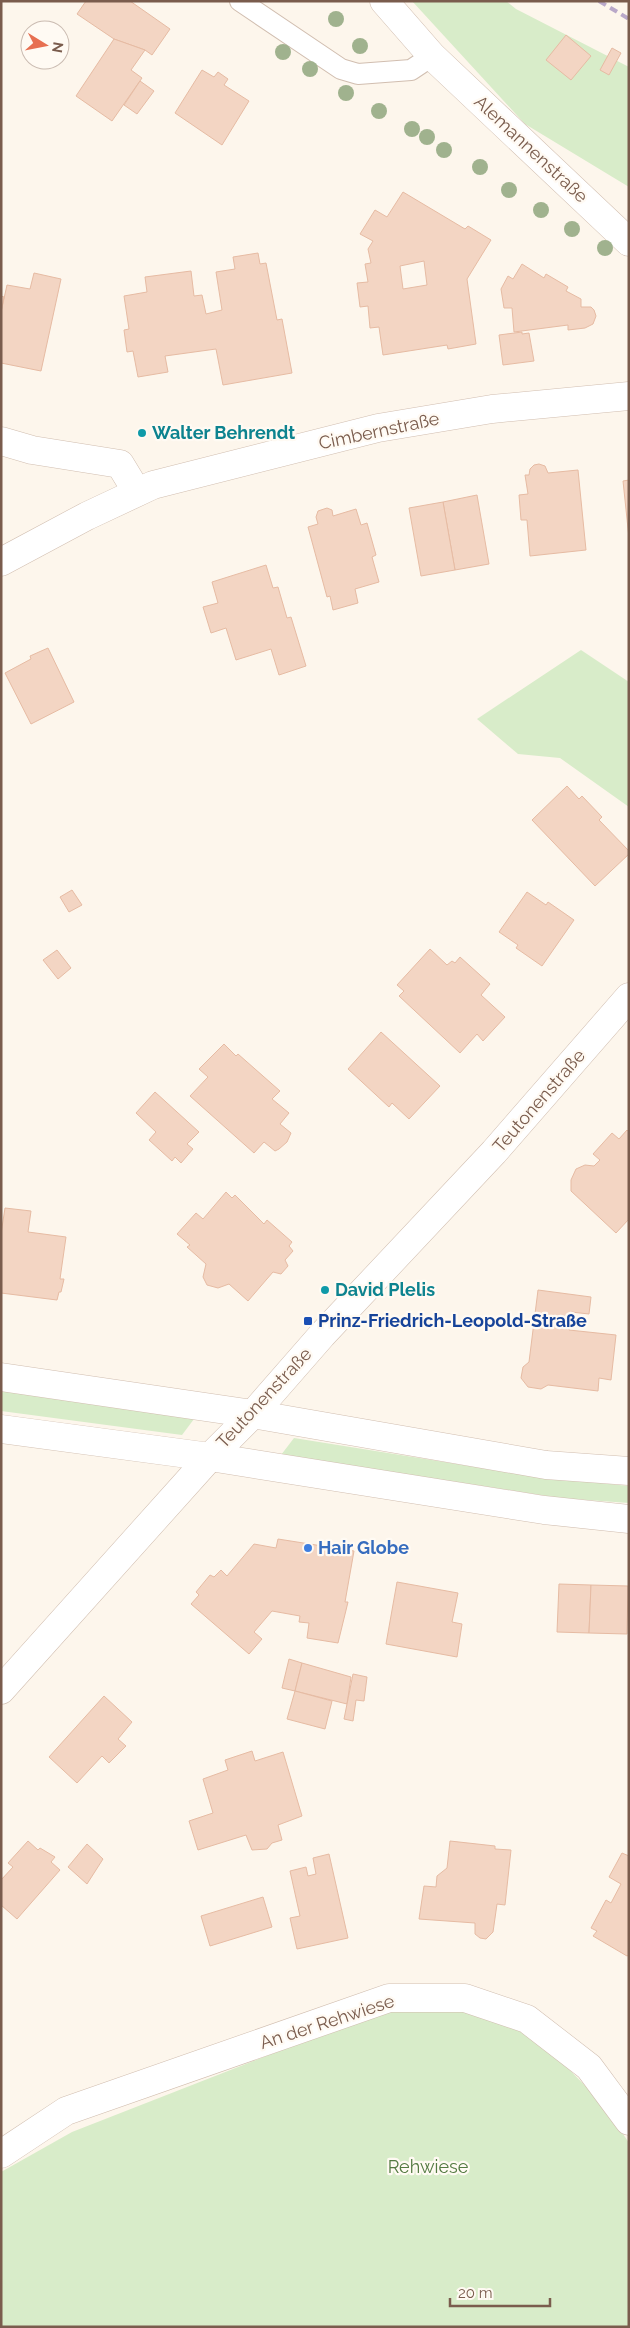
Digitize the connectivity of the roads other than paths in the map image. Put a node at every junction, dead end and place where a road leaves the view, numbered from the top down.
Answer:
1 (240, 1) edge
2 (384, 1) edge
3 (432, 56) junction
4 (629, 242) edge
5 (629, 396) edge
6 (1, 441) edge
7 (137, 492) junction
8 (1, 562) edge
9 (629, 997) edge
10 (1, 1377) edge
11 (253, 1414) junction
12 (1, 1429) edge
13 (210, 1457) junction
14 (629, 1471) edge
15 (629, 1519) edge
16 (1, 1690) edge
17 (629, 2121) edge
18 (1, 2154) edge

1 - 3 lane
2 - 3 street, Alemannenstraße
3 - 4 street, Alemannenstraße
5 - 7 street, Cimbernstraße
6 - 7 street
7 - 8 street, Cimbernstraße
9 - 11 street, Teutonenstraße
10 - 11 street
11 - 13 street, Teutonenstraße
11 - 14 street
12 - 13 street
13 - 15 street
13 - 16 street, Teutonenstraße
17 - 18 street, An der Rehwiese

